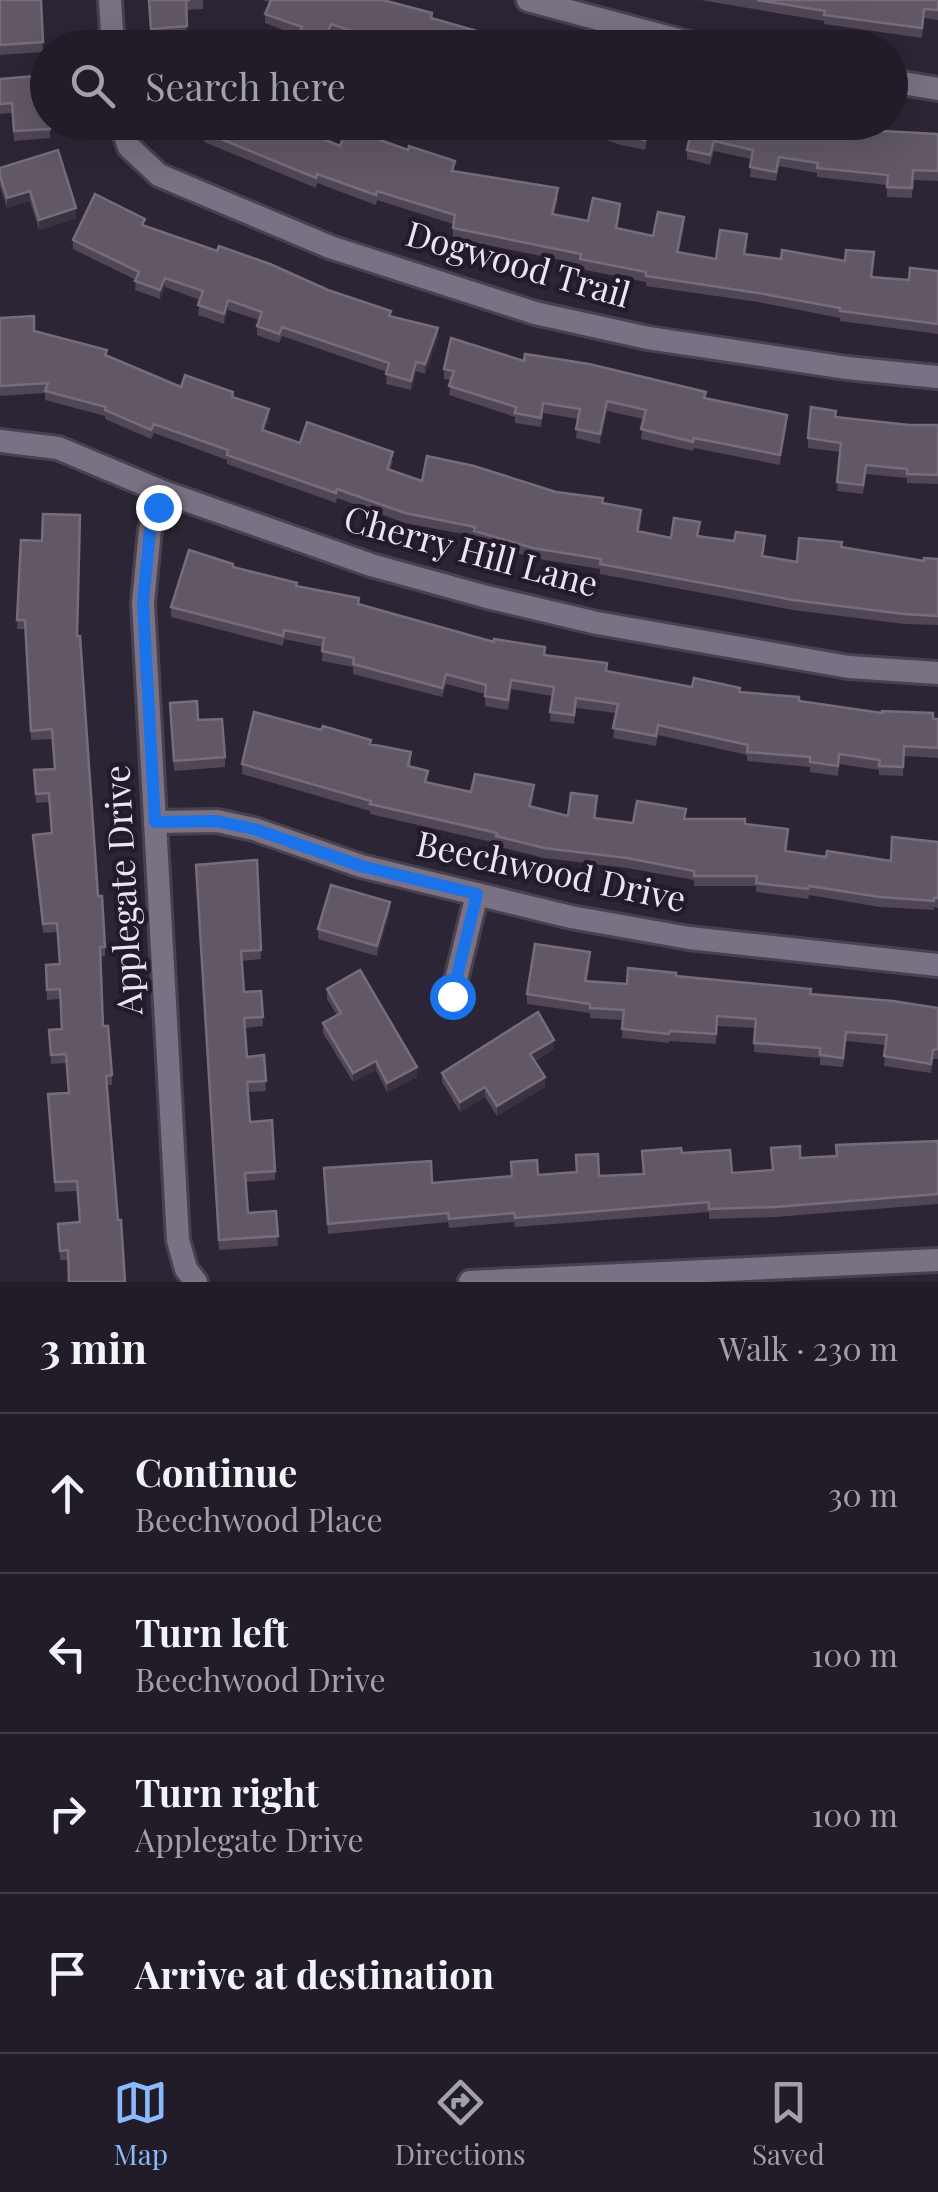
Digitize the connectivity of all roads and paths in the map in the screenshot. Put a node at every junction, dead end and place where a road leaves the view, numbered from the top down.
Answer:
1 (110, 0) edge
2 (528, 0) edge
3 (112, 30) edge
4 (640, 30) edge
5 (908, 84) edge
6 (938, 89) edge
7 (126, 140) edge
8 (938, 378) edge
9 (0, 441) edge
10 (163, 492) junction
11 (938, 673) edge
12 (155, 822) junction
13 (477, 894) junction
14 (938, 965) edge
15 (452, 996) dead end
16 (938, 1260) edge
17 (196, 1282) edge
18 (470, 1282) edge

1 - 3 street
2 - 4 street
5 - 6 street
7 - 8 street, Dogwood Trail
9 - 10 street, Cherry Hill Lane
10 - 11 street, Cherry Hill Lane
10 - 12 street, Applegate Drive
12 - 13 street, Beechwood Drive
12 - 17 street, Applegate Drive
13 - 14 street, Beechwood Drive
13 - 15 street
16 - 18 street

